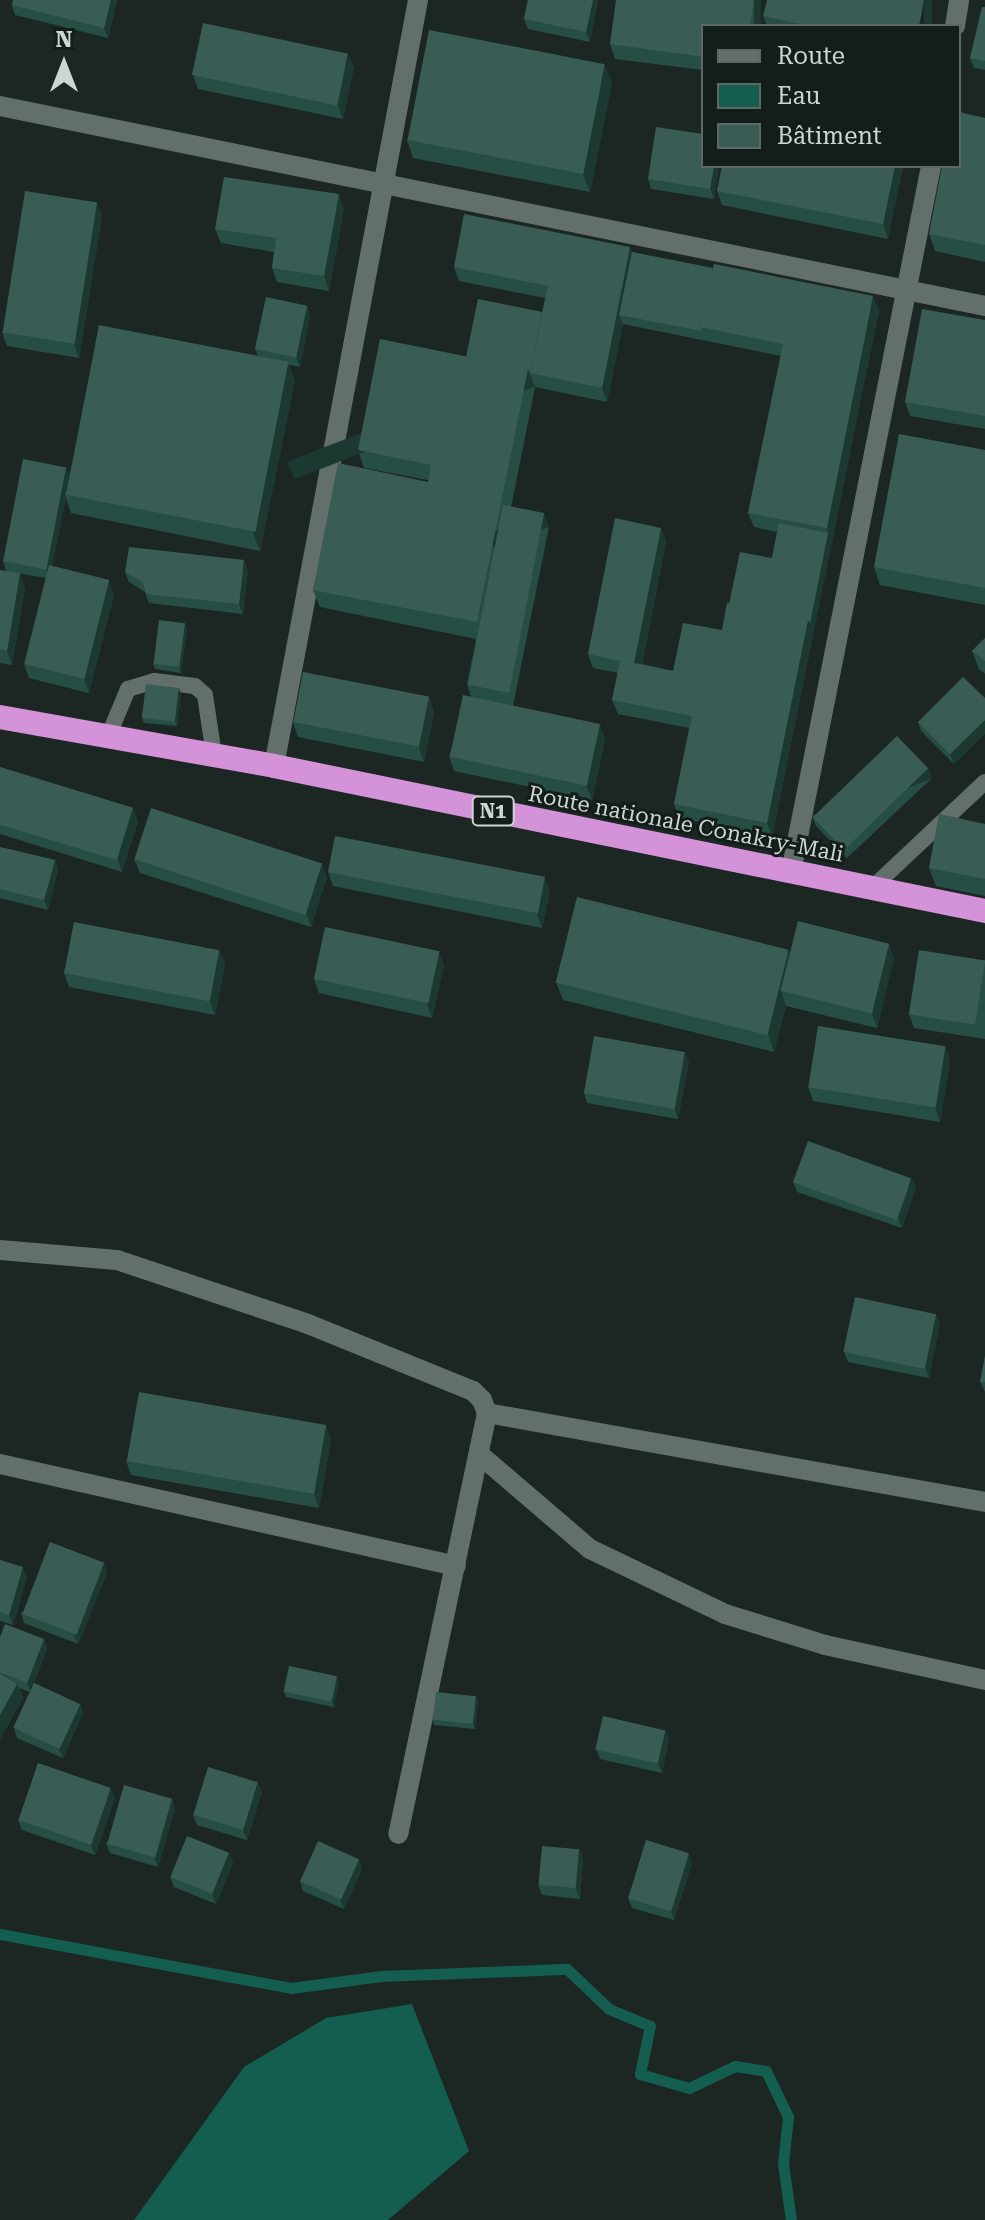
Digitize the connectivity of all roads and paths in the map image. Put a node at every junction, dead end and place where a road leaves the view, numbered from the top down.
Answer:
1 (418, 0) edge
2 (959, 0) edge
3 (955, 24) edge
4 (0, 106) edge
5 (931, 168) edge
6 (385, 184) junction
7 (909, 291) junction
8 (985, 306) edge
9 (0, 717) edge
10 (108, 737) junction
11 (214, 755) junction
12 (274, 766) junction
13 (985, 782) edge
14 (791, 872) junction
15 (872, 888) junction
16 (985, 911) edge
17 (0, 1250) edge
18 (487, 1413) junction
19 (479, 1454) junction
20 (0, 1464) edge
21 (985, 1502) edge
22 (456, 1566) junction
23 (985, 1680) edge
24 (398, 1834) dead end

1 - 6 street
2 - 3 street
4 - 6 street
5 - 7 street
6 - 7 street
6 - 12 street
7 - 8 street
7 - 14 street
9 - 10 highway, Route nationale Conakry-Mali / N1
10 - 11 highway, Route nationale Conakry-Mali / N1
10 - 11 lane
11 - 12 highway, Route nationale Conakry-Mali / N1
12 - 14 highway, Route nationale Conakry-Mali / N1
13 - 15 lane
14 - 15 highway, Route nationale Conakry-Mali / N1
15 - 16 highway, Route nationale Conakry-Mali / N1
17 - 18 street
18 - 19 street
18 - 21 street
19 - 22 street
19 - 23 street
20 - 22 street
22 - 24 street

